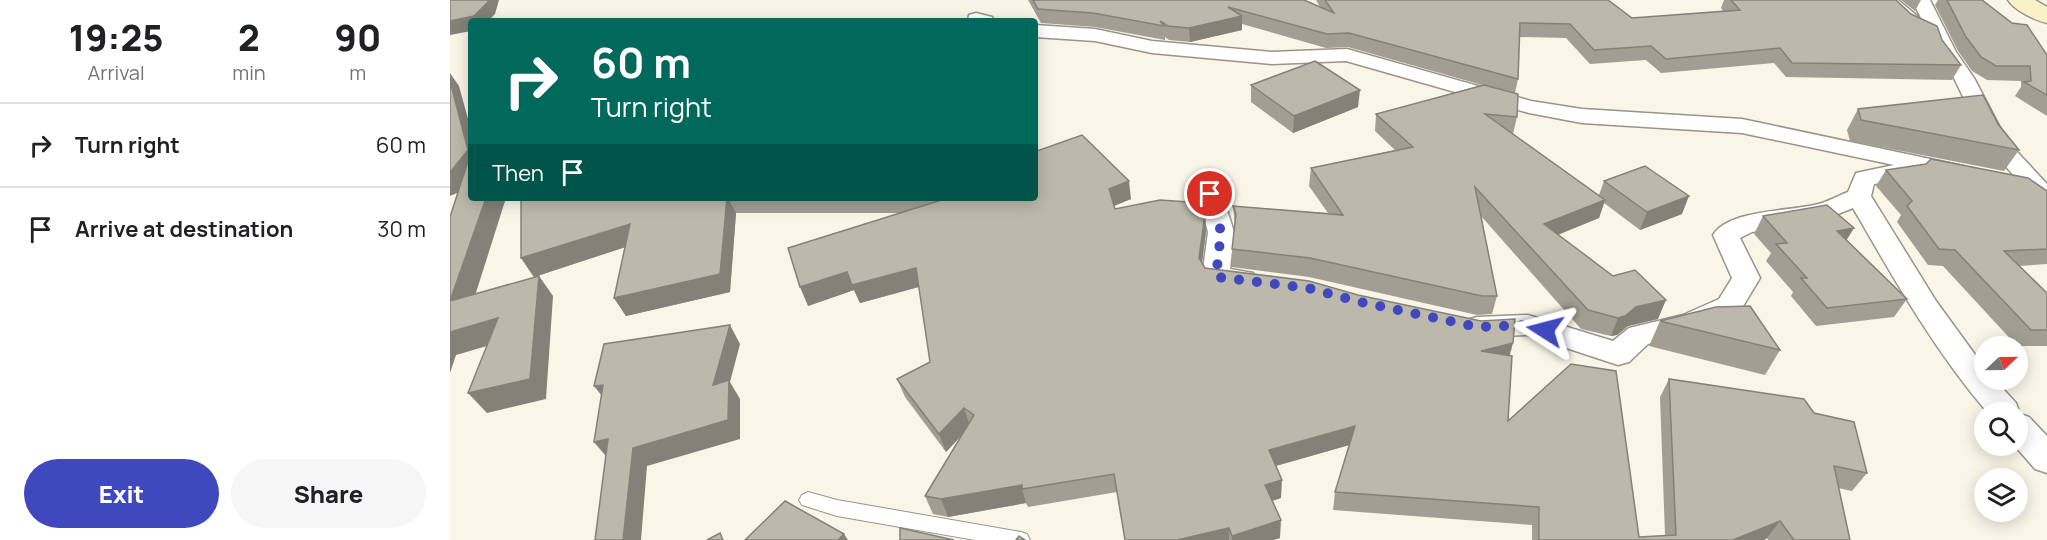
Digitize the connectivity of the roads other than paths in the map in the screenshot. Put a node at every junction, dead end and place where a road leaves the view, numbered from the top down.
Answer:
1 (1888, 0) edge
2 (1921, 0) edge
3 (2019, 0) edge
4 (2033, 0) edge
5 (2047, 16) edge
6 (1038, 31) edge
7 (1939, 35) junction
8 (1905, 162) junction
9 (1970, 174) edge
10 (2003, 180) edge
11 (2042, 192) edge
12 (1210, 194) dead end
13 (1859, 196) junction
14 (1274, 284) edge
15 (1454, 322) edge
16 (1996, 402) edge
17 (2028, 437) edge
18 (2047, 459) edge
19 (808, 500) dead end
20 (1021, 540) edge

1 - 7 street
2 - 7 street
3 - 4 lane
3 - 5 main road
6 - 8 street
7 - 11 street
8 - 9 street
8 - 13 street
10 - 11 street
12 - 14 street
13 - 15 street
13 - 16 street
17 - 18 street
19 - 20 lane

